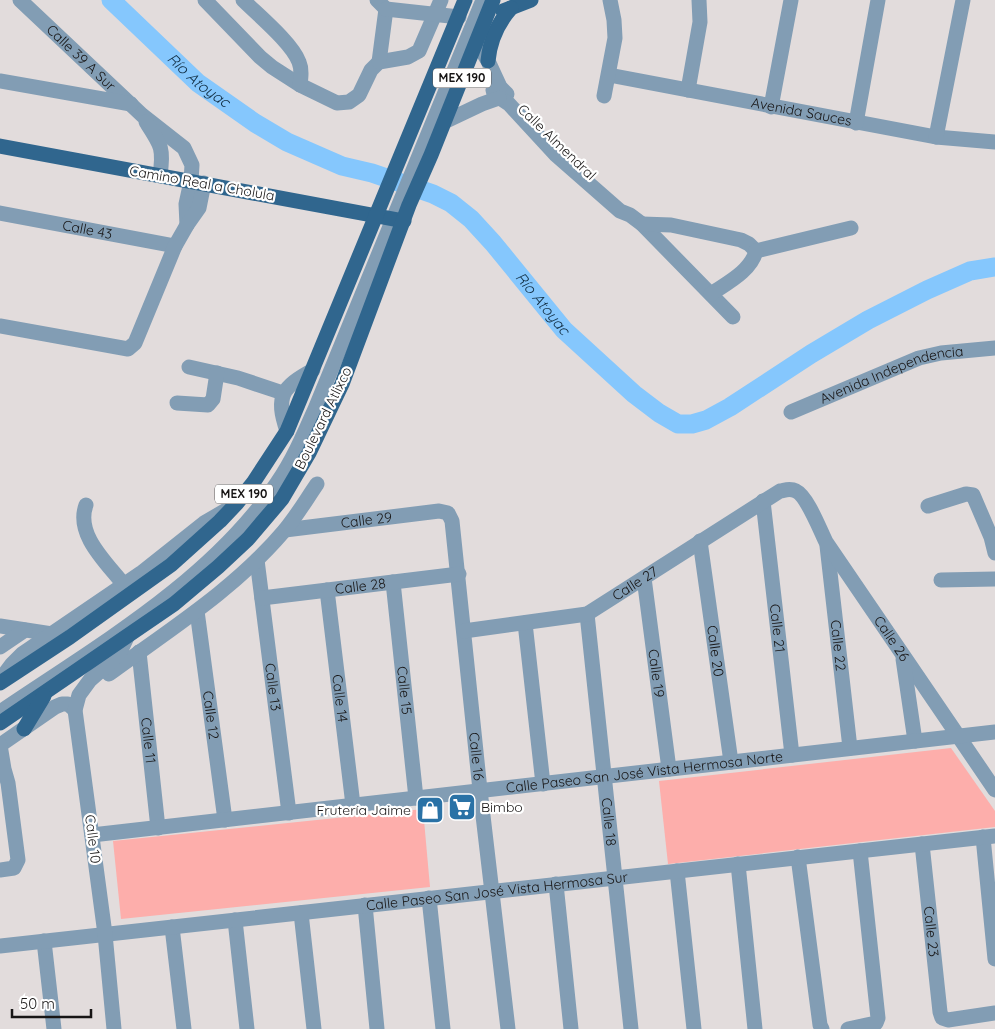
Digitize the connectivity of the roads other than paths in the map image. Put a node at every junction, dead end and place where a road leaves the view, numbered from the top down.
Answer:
1 (20, 0) edge
2 (205, 0) edge
3 (243, 0) edge
4 (465, 0) edge
5 (476, 0) edge
6 (483, 0) edge
7 (493, 0) edge
8 (531, 0) edge
9 (610, 0) edge
10 (699, 0) edge
11 (791, 0) edge
12 (878, 0) edge
13 (963, 0) edge
14 (382, 5) edge
15 (438, 7) edge
16 (511, 8) junction
17 (459, 17) junction
18 (485, 18) junction
19 (476, 41) junction
20 (488, 61) junction
21 (379, 62) junction
22 (608, 75) junction
23 (0, 81) edge
24 (300, 85) junction
25 (688, 90) junction
26 (499, 92) junction
27 (604, 96) dead end
28 (771, 107) junction
29 (136, 109) junction
30 (444, 122) junction
31 (856, 123) junction
32 (936, 137) junction
33 (995, 142) edge
34 (0, 146) edge
35 (417, 152) junction
36 (160, 175) junction
37 (198, 182) junction
38 (397, 201) junction
39 (0, 214) edge
40 (390, 218) junction
41 (636, 219) junction
42 (851, 228) dead end
43 (176, 246) junction
44 (756, 251) junction
45 (711, 294) junction
46 (734, 317) dead end
47 (0, 326) edge
48 (995, 348) edge
49 (189, 367) dead end
50 (313, 370) junction
51 (217, 373) junction
52 (283, 393) junction
53 (176, 403) dead end
54 (791, 412) dead end
55 (287, 431) junction
56 (317, 484) dead end
57 (789, 489) joint
58 (763, 501) junction
59 (237, 503) junction
60 (86, 505) dead end
61 (928, 506) dead end
62 (448, 513) joint
63 (285, 530) junction
64 (993, 534) edge
65 (700, 541) junction
66 (826, 542) junction
67 (995, 553) edge
68 (257, 560) junction
69 (459, 574) junction
70 (644, 578) junction
71 (995, 578) edge
72 (941, 580) dead end
73 (393, 582) junction
74 (124, 585) junction
75 (327, 590) junction
76 (262, 598) junction
77 (198, 611) junction
78 (587, 614) junction
79 (525, 623) junction
80 (0, 626) edge
81 (25, 630) junction
82 (464, 631) junction
83 (52, 634) junction
84 (127, 637) junction
85 (0, 647) edge
86 (139, 652) junction
87 (902, 655) junction
88 (0, 681) edge
89 (48, 690) junction
90 (0, 699) edge
91 (76, 710) junction
92 (0, 712) edge
93 (0, 723) edge
94 (24, 729) junction
95 (995, 732) edge
96 (958, 736) junction
97 (915, 741) junction
98 (0, 745) edge
99 (850, 748) junction
100 (792, 755) junction
101 (730, 762) junction
102 (670, 769) junction
103 (2, 771) edge
104 (605, 776) junction
105 (543, 784) junction
106 (480, 790) junction
107 (995, 790) edge
108 (416, 798) junction
109 (353, 805) junction
110 (290, 812) junction
111 (225, 820) junction
112 (158, 828) junction
113 (92, 835) junction
114 (989, 836) edge
115 (922, 844) junction
116 (860, 851) junction
117 (798, 857) junction
118 (738, 864) junction
119 (0, 870) edge
120 (676, 871) junction
121 (616, 878) junction
122 (556, 884) junction
123 (492, 892) junction
124 (429, 898) junction
125 (366, 906) junction
126 (300, 913) junction
127 (235, 920) junction
128 (172, 927) junction
129 (105, 934) junction
130 (44, 941) junction
131 (0, 946) edge
132 (995, 959) edge
133 (995, 1013) edge
134 (54, 1029) edge
135 (114, 1029) edge
136 (184, 1029) edge
137 (247, 1029) edge
138 (314, 1029) edge
139 (377, 1029) edge
140 (443, 1029) edge
141 (508, 1029) edge
142 (571, 1029) edge
143 (631, 1029) edge
144 (694, 1029) edge
145 (755, 1029) edge
146 (822, 1029) edge
147 (848, 1029) edge

1 - 29 street, Calle 39 A Sur
2 - 24 street
3 - 24 street
4 - 17 main road, Boulevard Atlixco / MEX 190
5 - 35 street
6 - 35 street
7 - 18 main road, Boulevard Atlixco / MEX 190
8 - 16 main road
9 - 22 street
10 - 25 street
11 - 28 street
12 - 31 street
13 - 32 street
14 - 15 street
14 - 21 street
15 - 17 street
15 - 21 street
16 - 18 main road
16 - 20 main road
17 - 35 main road, Boulevard Atlixco / MEX 190
18 - 19 main road, Boulevard Atlixco / MEX 190
19 - 20 street, Calle Almendral
19 - 30 main road, Boulevard Atlixco / MEX 190
20 - 26 street, Calle Almendral
21 - 24 street
22 - 25 street, Avenida Sauces
22 - 27 street
23 - 29 street
25 - 28 street, Avenida Sauces
26 - 30 street
26 - 41 street, Calle Almendral
28 - 31 street, Avenida Sauces
29 - 36 street, Calle 39 A Sur
29 - 37 street, Calle 39 A Sur
30 - 35 main road, Boulevard Atlixco / MEX 190
31 - 32 street, Avenida Sauces
32 - 33 street, Avenida Sauces
34 - 36 main road, Camino Real a Cholula
35 - 38 main road, Boulevard Atlixco / MEX 190
35 - 38 main road, Boulevard Atlixco / MEX 190
36 - 37 main road, Camino Real a Cholula
37 - 40 main road, Camino Real a Cholula
37 - 43 street, Calle 39 A Sur
38 - 40 main road, Boulevard Atlixco / MEX 190
38 - 40 main road, Boulevard Atlixco / MEX 190
39 - 43 street, Calle 43
40 - 50 main road, Boulevard Atlixco / MEX 190
40 - 84 main road, Boulevard Atlixco / MEX 190
40 - 90 street
40 - 92 street
41 - 44 street
41 - 45 street, Calle Almendral
42 - 44 street
43 - 47 street
44 - 45 street
45 - 46 street, Calle Almendral
48 - 54 street, Avenida Independencia
49 - 51 street
50 - 52 street
50 - 55 main road, Boulevard Atlixco / MEX 190
51 - 52 street
51 - 53 street
52 - 55 street
55 - 59 main road, Boulevard Atlixco / MEX 190
56 - 63 street
57 - 58 street, Calle 27
57 - 66 street, Calle 26
58 - 65 street, Calle 27
58 - 100 street, Calle 21
59 - 74 street
59 - 88 main road, Boulevard Atlixco / MEX 190
60 - 74 street
61 - 64 street
62 - 63 street, Calle 29
62 - 69 street, Calle 16
63 - 68 street
64 - 67 street
65 - 70 street, Calle 27
65 - 101 street, Calle 20
66 - 87 street, Calle 26
66 - 99 street, Calle 22
68 - 76 street, Calle 13
68 - 77 street
69 - 73 street, Calle 28
69 - 82 street, Calle 16
70 - 78 street, Calle 27
70 - 102 street, Calle 19
71 - 72 street
73 - 75 street, Calle 28
73 - 108 street, Calle 15
74 - 83 street
75 - 76 street, Calle 28
75 - 109 street, Calle 14
76 - 110 street, Calle 13
77 - 86 street
77 - 111 street, Calle 12
78 - 79 street, Calle 27
78 - 104 street, Calle 18
79 - 82 street, Calle 27
79 - 105 street
80 - 81 street
81 - 83 street
81 - 85 street
82 - 106 street, Calle 16
83 - 88 street
84 - 89 main road, Boulevard Atlixco / MEX 190
84 - 91 street
86 - 91 street
86 - 112 street, Calle 11
87 - 96 street, Calle 26
87 - 97 street
89 - 93 main road, Boulevard Atlixco / MEX 190
89 - 94 main road
91 - 94 street
91 - 113 street, Calle 10
94 - 98 street
95 - 96 street, Calle Paseo San José Vista Hermosa Norte
96 - 97 street, Calle Paseo San José Vista Hermosa Norte
96 - 107 street, Calle 26
97 - 99 street, Calle Paseo San José Vista Hermosa Norte
98 - 103 street
99 - 100 street, Calle Paseo San José Vista Hermosa Norte
100 - 101 street, Calle Paseo San José Vista Hermosa Norte
101 - 102 street, Calle Paseo San José Vista Hermosa Norte
102 - 104 street, Calle Paseo San José Vista Hermosa Norte
103 - 119 street
104 - 105 street, Calle Paseo San José Vista Hermosa Norte
104 - 121 street, Calle 18
105 - 106 street, Calle Paseo San José Vista Hermosa Norte
106 - 108 street, Calle Paseo San José Vista Hermosa Norte
106 - 123 street, Calle 16
108 - 109 street, Calle Paseo San José Vista Hermosa Norte
109 - 110 street, Calle Paseo San José Vista Hermosa Norte
110 - 111 street, Calle Paseo San José Vista Hermosa Norte
111 - 112 street, Calle Paseo San José Vista Hermosa Norte
112 - 113 street, Calle Paseo San José Vista Hermosa Norte
113 - 129 street, Calle 10
114 - 115 street, Calle Paseo San José Vista Hermosa Sur
114 - 132 street
115 - 116 street, Calle Paseo San José Vista Hermosa Sur
115 - 133 street, Calle 23
116 - 117 street, Calle Paseo San José Vista Hermosa Sur
116 - 147 street
117 - 118 street, Calle Paseo San José Vista Hermosa Sur
117 - 146 street
118 - 120 street, Calle Paseo San José Vista Hermosa Sur
118 - 145 street
120 - 121 street, Calle Paseo San José Vista Hermosa Sur
120 - 144 street
121 - 122 street, Calle Paseo San José Vista Hermosa Sur
121 - 143 street, Calle 18
122 - 123 street, Calle Paseo San José Vista Hermosa Sur
122 - 142 street
123 - 124 street, Calle Paseo San José Vista Hermosa Sur
123 - 141 street, Calle 16
124 - 125 street, Calle Paseo San José Vista Hermosa Sur
124 - 140 street
125 - 126 street, Calle Paseo San José Vista Hermosa Sur
125 - 139 street
126 - 127 street, Calle Paseo San José Vista Hermosa Sur
126 - 138 street
127 - 128 street, Calle Paseo San José Vista Hermosa Sur
127 - 137 street
128 - 129 street, Calle Paseo San José Vista Hermosa Sur
128 - 136 street
129 - 130 street, Calle Paseo San José Vista Hermosa Sur
129 - 135 street, Calle 10
130 - 131 street, Calle Paseo San José Vista Hermosa Sur
130 - 134 street

